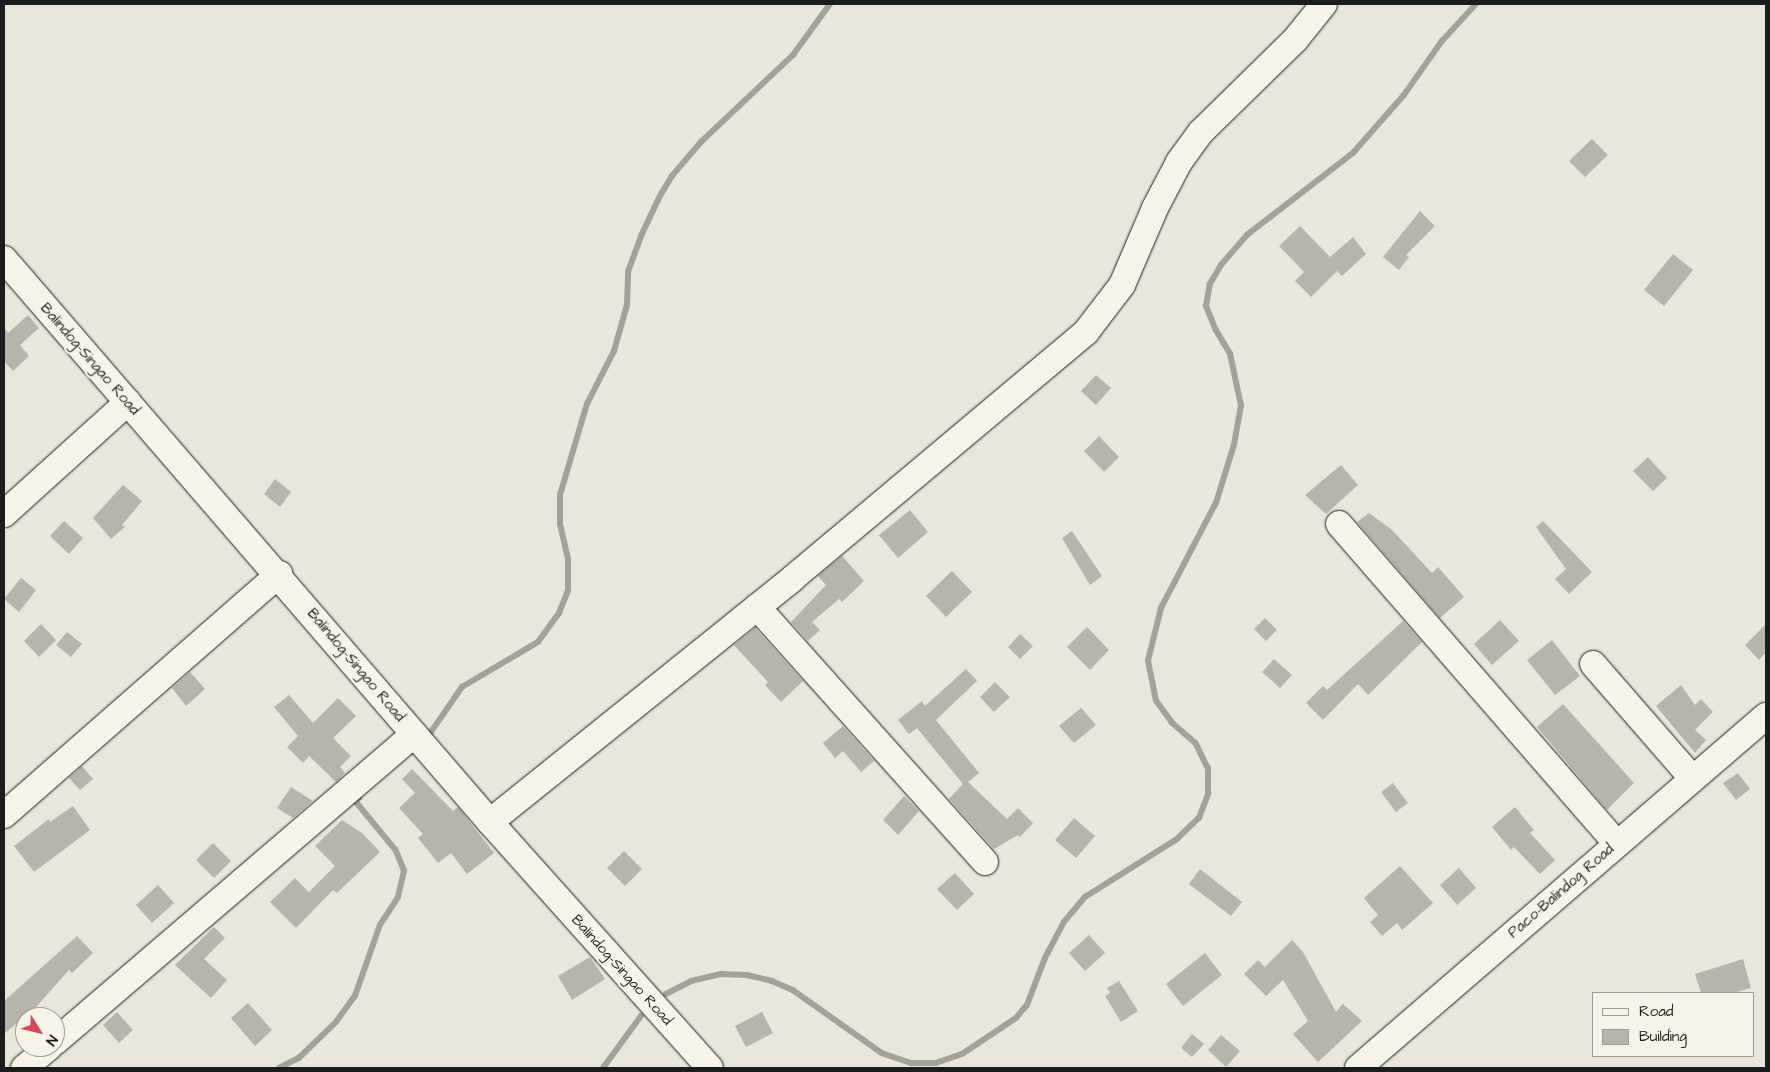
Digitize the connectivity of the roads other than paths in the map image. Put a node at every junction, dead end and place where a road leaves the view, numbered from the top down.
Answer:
1 (1324, 4) edge
2 (4, 260) edge
3 (128, 402) junction
4 (4, 514) edge
5 (1339, 524) dead end
6 (279, 574) junction
7 (757, 606) junction
8 (1593, 664) dead end
9 (1766, 716) edge
10 (414, 734) junction
11 (1692, 778) junction
12 (4, 815) edge
13 (490, 822) junction
14 (1616, 843) junction
15 (985, 862) dead end
16 (65, 1033) edge
17 (37, 1057) edge
18 (24, 1068) edge
19 (710, 1068) edge
20 (1358, 1068) edge

1 - 7 street
2 - 3 street, Balindog-Singao Road
3 - 4 street
3 - 6 street, Balindog-Singao Road
5 - 14 street
6 - 10 street, Balindog-Singao Road
6 - 12 street
7 - 13 street
7 - 15 street
8 - 11 street
9 - 11 street, Paco-Balindog Road
10 - 13 street, Balindog-Singao Road
10 - 16 street
11 - 14 street, Paco-Balindog Road
13 - 19 street, Balindog-Singao Road
14 - 20 street, Paco-Balindog Road
17 - 18 street

